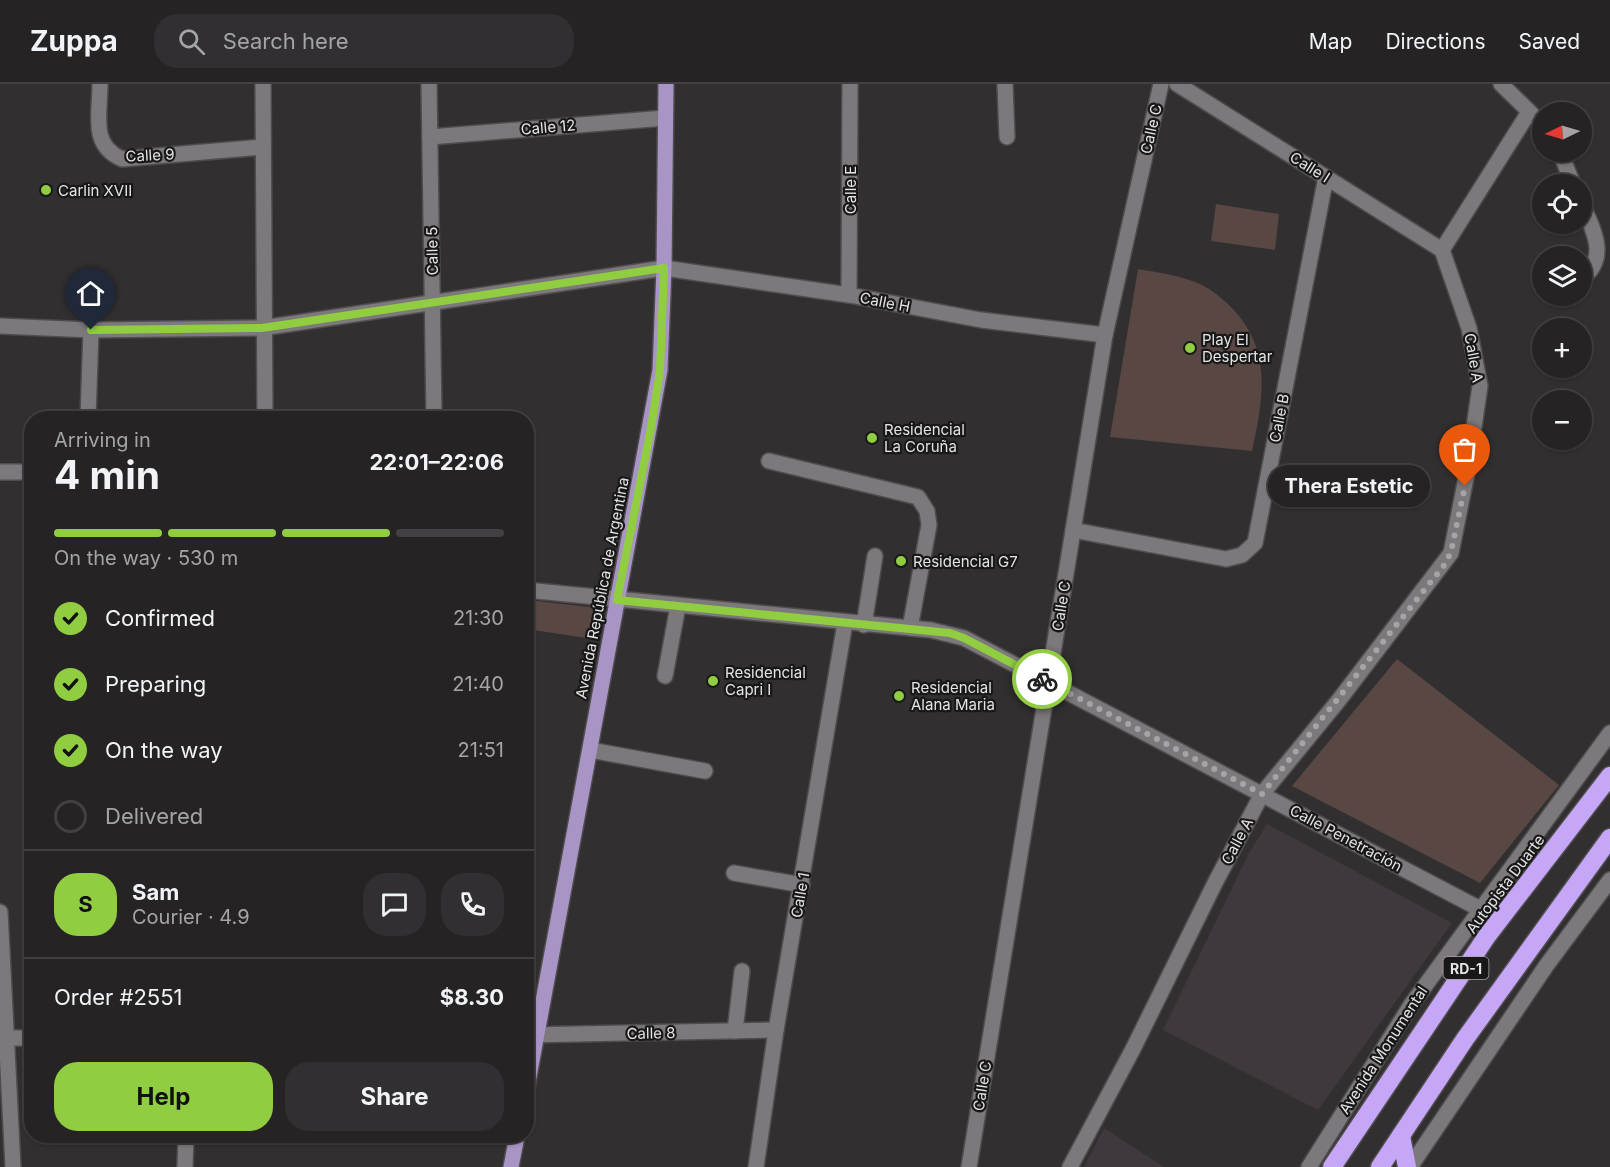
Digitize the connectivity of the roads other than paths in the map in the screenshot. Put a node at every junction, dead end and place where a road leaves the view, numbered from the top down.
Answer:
1 (100, 84) edge
2 (262, 84) edge
3 (429, 84) edge
4 (666, 84) edge
5 (850, 84) edge
6 (1005, 84) edge
7 (1161, 84) edge
8 (1177, 84) edge
9 (1501, 84) edge
10 (1529, 112) junction
11 (1532, 115) edge
12 (665, 118) junction
13 (430, 137) junction
14 (1006, 137) dead end
15 (263, 147) junction
16 (1326, 177) junction
17 (1592, 231) edge
18 (1442, 250) junction
19 (664, 268) junction
20 (1592, 269) edge
21 (849, 295) junction
22 (433, 302) junction
23 (0, 326) edge
24 (262, 328) junction
25 (91, 330) junction
26 (1105, 335) junction
27 (88, 411) edge
28 (265, 411) edge
29 (434, 411) edge
30 (769, 461) dead end
31 (0, 472) edge
32 (24, 472) edge
33 (1073, 530) junction
34 (875, 556) dead end
35 (534, 591) edge
36 (617, 600) junction
37 (678, 606) junction
38 (845, 623) junction
39 (864, 625) junction
40 (910, 628) junction
41 (665, 676) dead end
42 (1048, 682) junction
43 (1610, 733) edge
44 (590, 750) junction
45 (705, 771) dead end
46 (1610, 776) edge
47 (1262, 794) junction
48 (1610, 838) edge
49 (734, 873) dead end
50 (1610, 880) edge
51 (802, 885) junction
52 (1480, 909) junction
53 (0, 912) edge
54 (742, 971) dead end
55 (534, 1030) edge
56 (776, 1030) junction
57 (735, 1031) junction
58 (534, 1035) edge
59 (4, 1038) edge
60 (24, 1038) edge
61 (1401, 1136) junction
62 (186, 1143) edge
63 (516, 1143) edge
64 (13, 1167) edge
65 (185, 1167) edge
66 (511, 1167) edge
67 (756, 1167) edge
68 (969, 1167) edge
69 (1070, 1167) edge
70 (1309, 1167) edge
71 (1332, 1167) edge
72 (1380, 1167) edge
73 (1408, 1167) edge

1 - 15 street, Calle 9
2 - 15 street
3 - 13 street, Calle 5
4 - 12 main road, Avenida República de Argentina
5 - 21 street, Calle E
6 - 14 street
7 - 26 street, Calle C
8 - 16 street, Calle I
9 - 10 street
10 - 11 street
10 - 18 street
12 - 13 street, Calle 12
12 - 19 main road, Avenida República de Argentina
13 - 22 street, Calle 5
15 - 24 street
16 - 18 street, Calle I
16 - 33 street, Calle B
17 - 20 street
18 - 47 street, Calle A
19 - 21 street, Calle H
19 - 22 street, Calle H
19 - 36 main road, Avenida República de Argentina
21 - 26 street, Calle H
22 - 24 street, Calle H
22 - 29 street, Calle 5
23 - 25 street, Calle H
24 - 25 street, Calle H
24 - 28 street
25 - 27 street
26 - 33 street, Calle C
30 - 40 street
31 - 32 street
33 - 42 street, Calle C
34 - 39 street
35 - 36 street, Calle Penetración
36 - 37 street, Calle Penetración
36 - 44 main road, Avenida República de Argentina
37 - 38 street, Calle Penetración
37 - 41 street
38 - 39 street, Calle Penetración
38 - 51 street, Calle 1
39 - 40 street, Calle Penetración
40 - 42 street, Calle Penetración
42 - 47 street, Calle Penetración
42 - 68 street, Calle C
43 - 52 street, Avenida Monumental
44 - 45 street
44 - 55 main road, Avenida República de Argentina
46 - 71 highway, Autopista Duarte / RD-1
47 - 52 street, Calle Penetración
47 - 69 street, Calle A
48 - 61 highway, RD-1
49 - 51 street
50 - 73 street
51 - 56 street, Calle 1
52 - 70 street, Avenida Monumental
53 - 59 street
54 - 57 street
56 - 57 street, Calle 8
56 - 67 street, Calle 1
57 - 58 street, Calle 8
59 - 60 street
59 - 64 street
61 - 72 highway, RD-1
61 - 73 highway
62 - 65 street
63 - 66 main road

